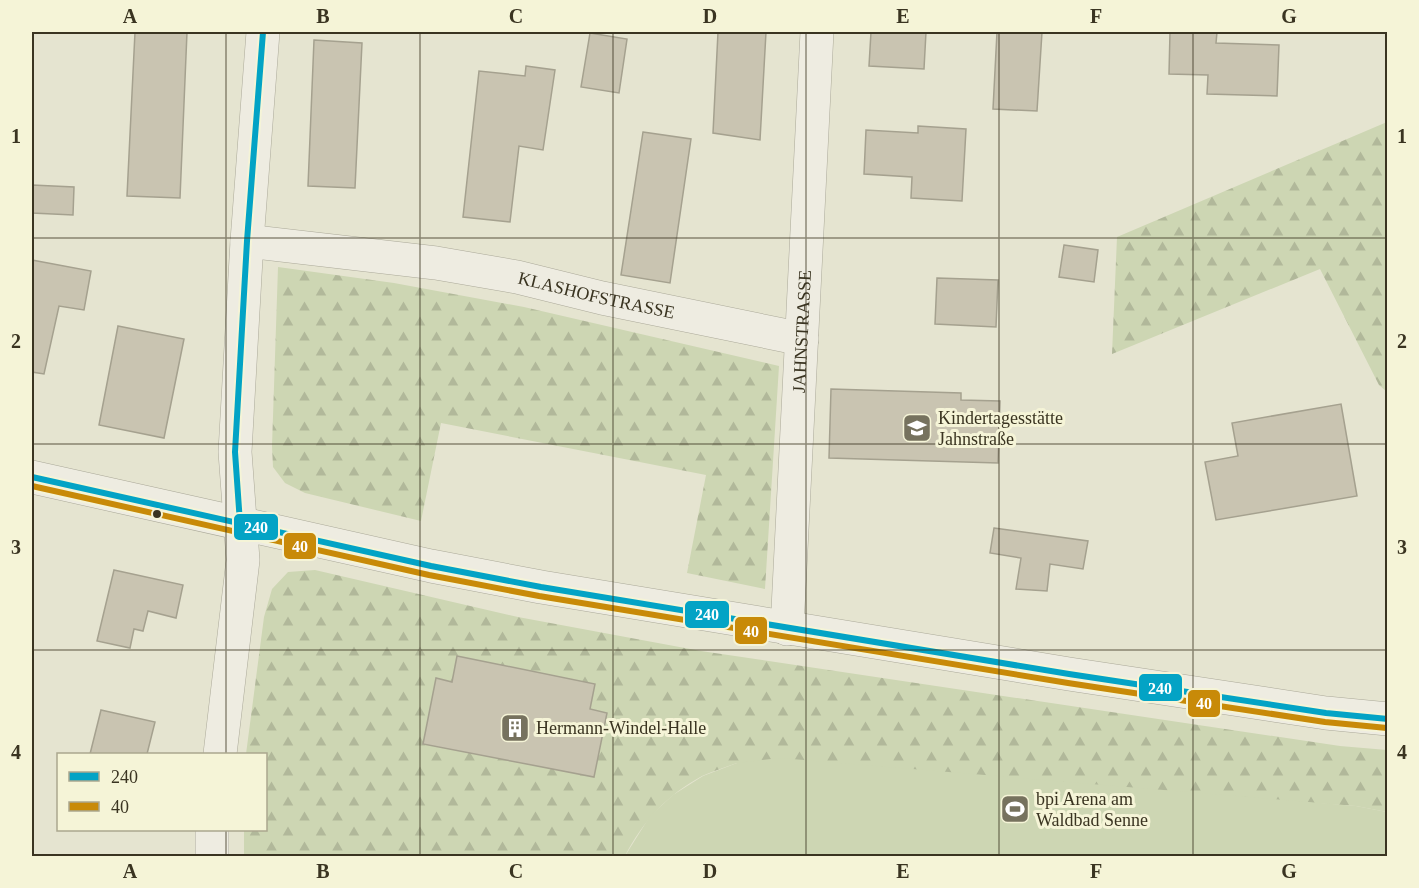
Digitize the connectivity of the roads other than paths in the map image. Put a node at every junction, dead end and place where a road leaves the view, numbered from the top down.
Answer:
1 (263, 32) edge
2 (817, 32) edge
3 (247, 241) junction
4 (802, 339) junction
5 (32, 477) edge
6 (240, 523) junction
7 (787, 629) junction
8 (1388, 719) edge
9 (220, 753) edge
10 (212, 831) edge
11 (212, 856) edge

1 - 3 street
2 - 4 street, JAHNSTRASSE
3 - 4 street, KLASHOFSTRASSE
3 - 6 street
4 - 7 street, JAHNSTRASSE
5 - 6 street
6 - 7 street
6 - 9 street
7 - 8 street
10 - 11 street

